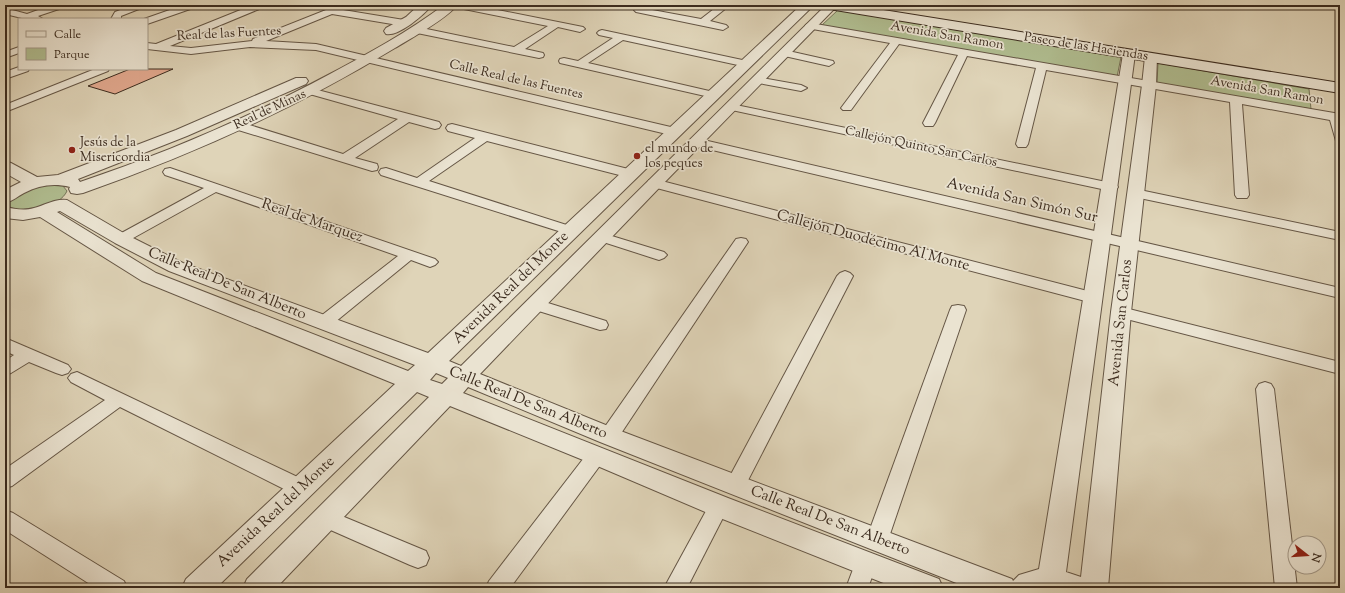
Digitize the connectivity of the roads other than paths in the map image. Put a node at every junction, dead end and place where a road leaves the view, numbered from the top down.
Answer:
1 (85, 5) edge
2 (140, 5) edge
3 (193, 5) edge
4 (261, 5) edge
5 (426, 5) edge
6 (451, 5) edge
7 (458, 5) edge
8 (725, 5) edge
9 (808, 5) edge
10 (831, 5) edge
11 (864, 5) edge
12 (57, 6) edge
13 (639, 8) edge
14 (5, 11) edge
15 (28, 16) junction
16 (22, 18) edge
17 (35, 18) edge
18 (116, 18) edge
19 (18, 19) edge
20 (12, 21) dead end
21 (148, 21) edge
22 (703, 22) junction
23 (404, 23) junction
24 (557, 24) junction
25 (810, 26) junction
26 (723, 27) dead end
27 (580, 29) dead end
28 (417, 30) junction
29 (602, 33) dead end
30 (622, 37) junction
31 (896, 41) junction
32 (250, 44) junction
33 (150, 49) edge
34 (18, 50) edge
35 (516, 50) junction
36 (784, 53) junction
37 (964, 53) junction
38 (1129, 54) junction
39 (5, 55) edge
40 (539, 55) dead end
41 (351, 56) junction
42 (1151, 57) junction
43 (368, 59) junction
44 (564, 61) dead end
45 (829, 63) dead end
46 (580, 64) junction
47 (1042, 67) junction
48 (21, 70) edge
49 (102, 70) edge
50 (752, 72) junction
51 (5, 76) edge
52 (1126, 81) junction
53 (1340, 81) edge
54 (1149, 85) junction
55 (801, 88) dead end
56 (1340, 88) edge
57 (310, 91) junction
58 (714, 95) junction
59 (1236, 100) junction
60 (731, 107) junction
61 (847, 108) dead end
62 (5, 109) edge
63 (1338, 117) edge
64 (407, 118) junction
65 (929, 123) dead end
66 (435, 124) dead end
67 (239, 126) junction
68 (452, 128) dead end
69 (675, 132) junction
70 (484, 137) junction
71 (1340, 138) edge
72 (696, 142) junction
73 (1022, 144) dead end
74 (346, 158) junction
75 (5, 166) edge
76 (372, 167) dead end
77 (170, 172) dead end
78 (386, 172) dead end
79 (631, 174) junction
80 (59, 180) junction
81 (419, 182) junction
82 (36, 183) junction
83 (654, 183) junction
84 (1111, 187) junction
85 (214, 188) junction
86 (1135, 193) junction
87 (1242, 195) dead end
88 (7, 202) edge
89 (60, 202) junction
90 (571, 231) junction
91 (1340, 236) edge
92 (602, 237) junction
93 (1102, 237) junction
94 (120, 239) junction
95 (741, 242) dead end
96 (1130, 243) junction
97 (408, 254) junction
98 (659, 255) dead end
99 (430, 262) dead end
100 (845, 276) dead end
101 (1340, 294) edge
102 (1093, 298) junction
103 (535, 304) junction
104 (958, 310) dead end
105 (1121, 312) junction
106 (323, 323) junction
107 (600, 325) dead end
108 (5, 344) edge
109 (27, 355) junction
110 (432, 364) junction
111 (1340, 368) edge
112 (5, 369) edge
113 (464, 377) junction
114 (413, 382) junction
115 (1265, 389) dead end
116 (446, 395) junction
117 (119, 399) junction
118 (609, 436) junction
119 (597, 455) junction
120 (5, 480) edge
121 (736, 484) junction
122 (301, 488) junction
123 (719, 506) junction
124 (325, 518) junction
125 (5, 519) edge
126 (877, 540) junction
127 (418, 558) dead end
128 (866, 563) junction
129 (1064, 584) edge
130 (116, 588) edge
131 (196, 588) edge
132 (257, 588) edge
133 (497, 588) edge
134 (675, 588) edge
135 (857, 588) edge
136 (929, 588) edge
137 (1002, 588) edge
138 (1024, 588) edge
139 (1094, 588) edge
140 (1286, 588) edge

1 - 12 street
2 - 18 street
3 - 21 street
4 - 33 street
5 - 23 street, Real de Minas
6 - 28 street, Real de Minas
7 - 24 street
8 - 22 street
9 - 50 street, Avenida Real del Monte
10 - 25 street, Avenida Real del Monte
10 - 38 main road, Paseo de las Haciendas
11 - 53 main road, Paseo de las Haciendas
12 - 15 street
13 - 22 street
14 - 15 street
15 - 16 street
15 - 17 street
19 - 20 street
22 - 26 street
23 - 32 street
23 - 41 street, Real de Minas
24 - 27 street
24 - 35 street
25 - 31 street, Avenida San Ramon
25 - 36 street, Avenida Real del Monte
28 - 35 street
28 - 43 street, Real de Minas
29 - 30 street
30 - 46 street
30 - 50 street
31 - 37 street, Avenida San Ramon
31 - 61 street
32 - 33 street, Real de las Fuentes
32 - 41 street, Real de las Fuentes
34 - 39 street
35 - 40 street
36 - 45 street
36 - 50 street, Avenida Real del Monte
37 - 47 street, Avenida San Ramon
37 - 65 street
38 - 42 main road, Paseo de las Haciendas
38 - 52 street, Avenida San Carlos
41 - 43 street, Calle Real de las Fuentes
41 - 80 street, Real de Minas
42 - 54 street, Avenida San Carlos
42 - 56 main road, Paseo de las Haciendas
43 - 57 street, Real de Minas
43 - 69 street, Calle Real de las Fuentes
44 - 46 street
46 - 58 street
47 - 52 street, Avenida San Ramon
47 - 73 street
48 - 51 street
49 - 62 street
50 - 55 street
50 - 58 street, Avenida Real del Monte
50 - 60 street, Avenida Real del Monte
52 - 54 street, Avenida San Ramon
52 - 84 street, Avenida San Carlos
54 - 59 street, Avenida San Ramon
54 - 86 street, Avenida San Carlos
57 - 64 street
57 - 67 street, Real de Minas
58 - 69 street, Avenida Real del Monte
59 - 63 street, Avenida San Ramon
59 - 87 street
60 - 72 street, Avenida Real del Monte
60 - 84 street, Callejón Quinto San Carlos
63 - 71 street
64 - 66 street
64 - 74 street
67 - 74 street
67 - 89 street, Real de Minas
68 - 70 street
69 - 79 street, Avenida Real del Monte
70 - 79 street
70 - 81 street
72 - 83 street, Avenida Real del Monte
72 - 93 street, Avenida San Simón Sur
74 - 76 street
75 - 82 street
77 - 85 street, Real de Marquez
78 - 81 street
79 - 90 street, Avenida Real del Monte
80 - 82 street, Real de Minas
80 - 89 street
81 - 90 street
82 - 88 street, Real de Minas
83 - 92 street, Avenida Real del Monte
83 - 102 street, Callejón Duodécimo Al Monte
84 - 93 street, Avenida San Carlos
85 - 94 street
85 - 97 street, Real de Marquez
86 - 91 street
86 - 96 street, Avenida San Carlos
88 - 89 street, Real de Minas
89 - 94 street, Calle Real De San Alberto
89 - 114 street, Calle Real De San Alberto
90 - 110 street, Avenida Real del Monte
92 - 98 street
92 - 103 street, Avenida Real del Monte
93 - 96 street, Avenida San Simón Sur
93 - 102 street, Avenida San Carlos
94 - 106 street, Calle Real De San Alberto
95 - 118 street
96 - 101 street, Avenida San Simón Sur
96 - 105 street, Avenida San Carlos
97 - 99 street, Real de Marquez
97 - 106 street
100 - 121 street
102 - 129 street, Avenida San Carlos
103 - 107 street
103 - 113 street, Avenida Real del Monte
104 - 126 street
105 - 111 street
105 - 139 street, Avenida San Carlos
106 - 110 street, Calle Real De San Alberto
108 - 109 street
109 - 112 street
109 - 117 street
110 - 113 street, Calle Real De San Alberto
110 - 114 street, Avenida Real del Monte
113 - 116 street, Avenida Real del Monte
113 - 118 street, Calle Real De San Alberto
114 - 116 street, Calle Real De San Alberto
114 - 122 street, Avenida Real del Monte
115 - 140 street
116 - 119 street, Calle Real De San Alberto
116 - 124 street, Avenida Real del Monte
117 - 120 street
117 - 122 street
118 - 121 street, Calle Real De San Alberto
119 - 123 street, Calle Real De San Alberto
119 - 133 street
121 - 126 street, Calle Real De San Alberto
122 - 131 street, Avenida Real del Monte
123 - 128 street, Calle Real De San Alberto
123 - 134 street
124 - 127 street
124 - 132 street, Avenida Real del Monte
125 - 130 street
126 - 137 street, Calle Real De San Alberto
128 - 135 street
128 - 136 street, Calle Real De San Alberto
129 - 138 street

